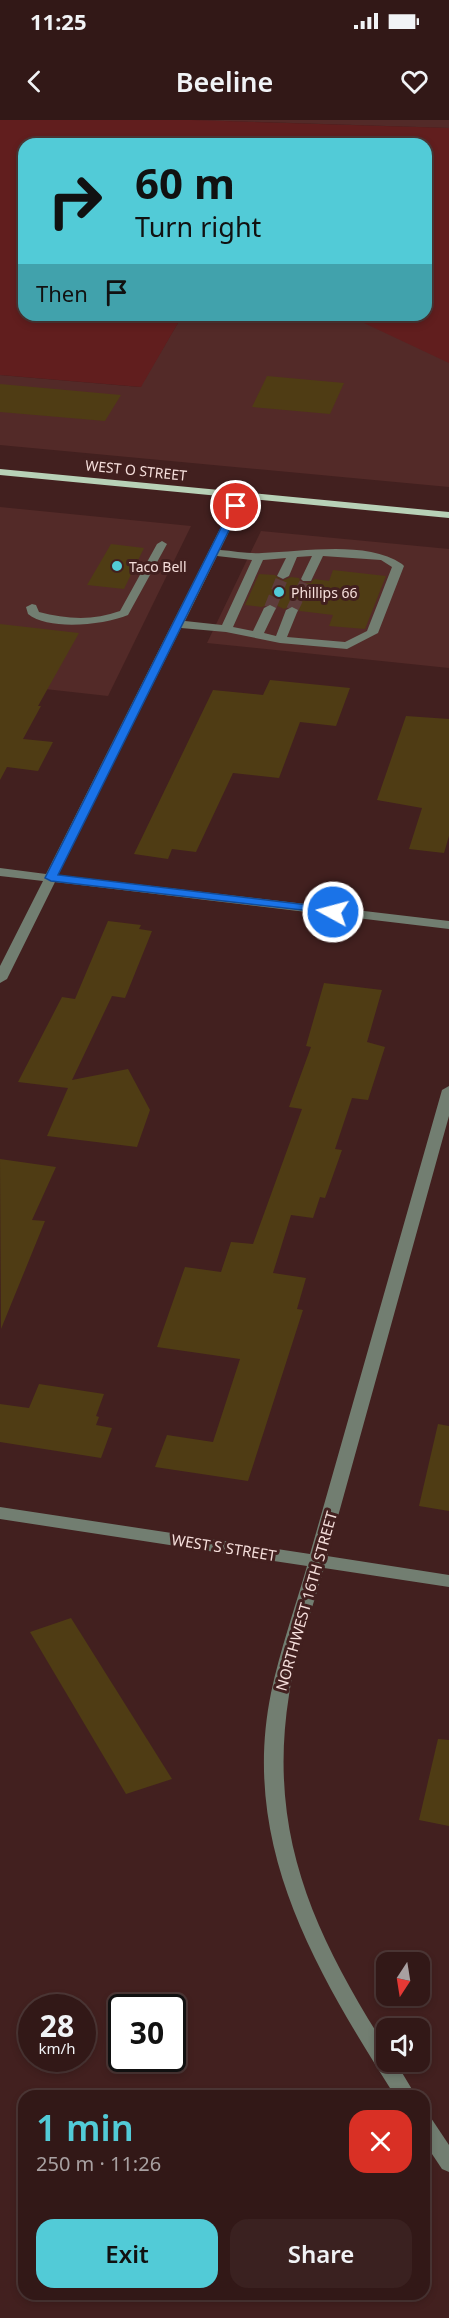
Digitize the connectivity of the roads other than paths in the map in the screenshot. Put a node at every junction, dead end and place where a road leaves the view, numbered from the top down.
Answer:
1 (0, 472) edge
2 (242, 495) junction
3 (449, 515) edge
4 (162, 544) dead end
5 (213, 552) junction
6 (319, 552) junction
7 (293, 555) junction
8 (259, 557) junction
9 (283, 576) tunnel mouth
10 (307, 579) tunnel mouth
11 (32, 608) dead end
12 (270, 608) tunnel mouth
13 (292, 610) tunnel mouth
14 (177, 624) junction
15 (226, 629) junction
16 (257, 635) junction
17 (280, 640) junction
18 (0, 872) edge
19 (51, 878) junction
20 (449, 925) edge
21 (0, 979) edge
22 (449, 1090) edge
23 (0, 1513) edge
24 (317, 1561) junction
25 (449, 1581) edge
26 (402, 2090) edge
27 (430, 2133) edge
28 (449, 2163) edge

1 - 2 main road, WEST O STREET
2 - 3 main road, WEST O STREET
2 - 5 street
4 - 11 street
5 - 8 street
5 - 14 street
6 - 7 street
6 - 10 street
6 - 17 street
7 - 8 street
7 - 9 street
8 - 15 street
12 - 16 street
13 - 17 street
14 - 15 street
14 - 19 street
15 - 16 street
16 - 17 street
18 - 19 street
19 - 20 street
19 - 21 street
22 - 24 street, NORTHWEST 16TH STREET
23 - 24 street, WEST S STREET
24 - 25 street, WEST S STREET
24 - 26 street, NORTHWEST 16TH STREET
27 - 28 street

